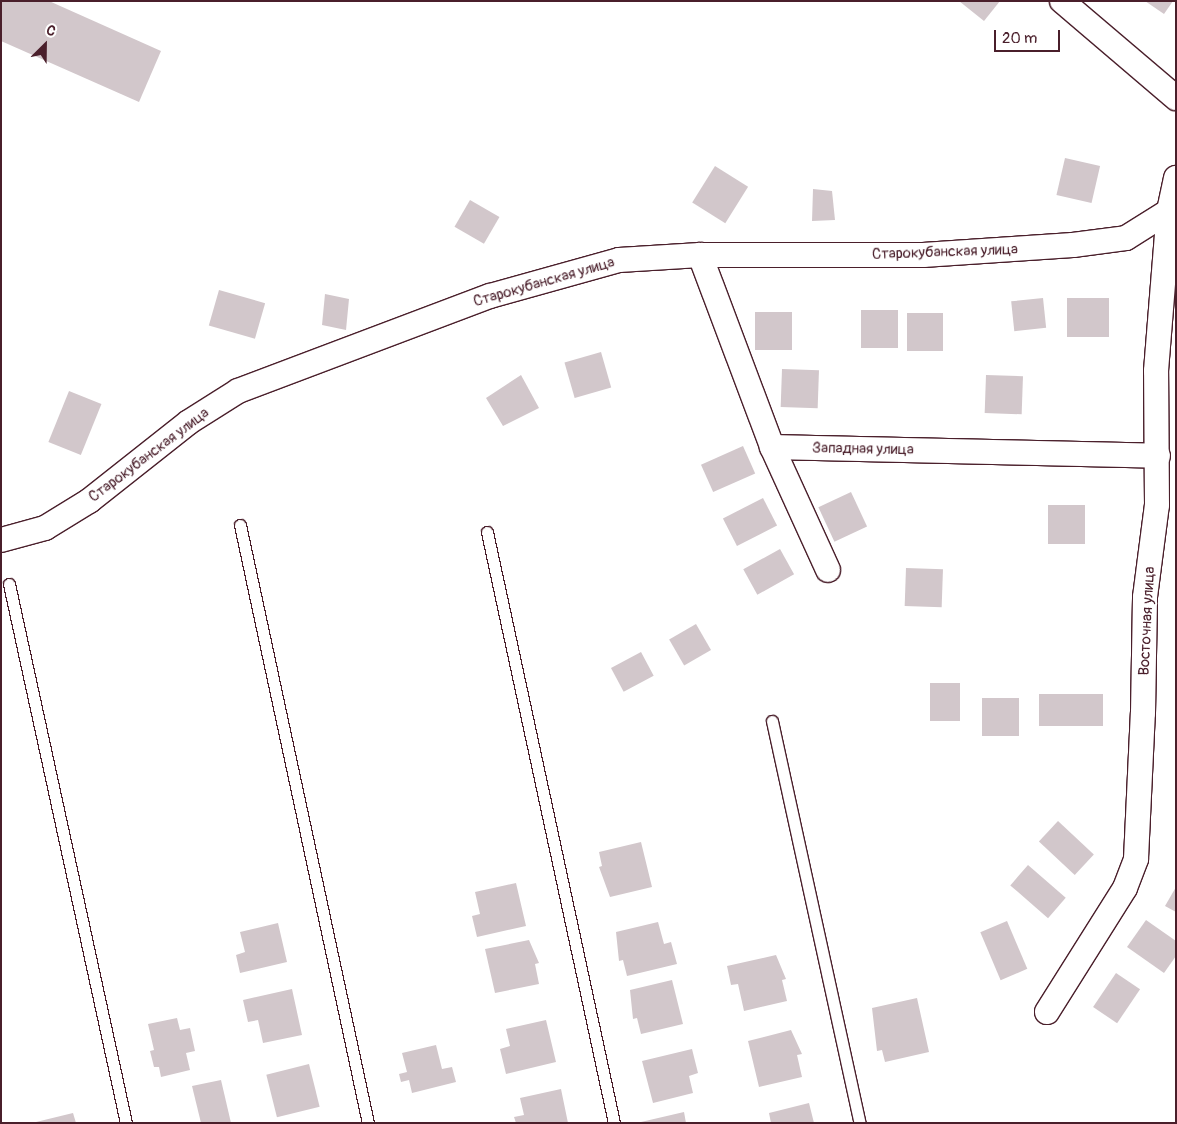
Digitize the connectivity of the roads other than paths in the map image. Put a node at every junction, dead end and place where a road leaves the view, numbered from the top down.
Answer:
1 (1062, 1) edge
2 (1176, 98) edge
3 (1176, 178) edge
4 (1169, 211) junction
5 (700, 255) junction
6 (772, 447) junction
7 (1158, 456) junction
8 (240, 525) dead end
9 (487, 532) dead end
10 (1, 540) edge
11 (828, 570) dead end
12 (9, 584) dead end
13 (772, 722) dead end
14 (1047, 1012) dead end
15 (126, 1123) edge
16 (368, 1123) edge
17 (614, 1123) edge
18 (860, 1123) edge

1 - 2 street
3 - 4 street, Восточная улица
4 - 5 street, Старокубанская улица
4 - 7 street, Восточная улица
5 - 6 street
5 - 10 street, Старокубанская улица
6 - 7 street, Западная улица
6 - 11 street
7 - 14 street, Восточная улица
8 - 16 lane
9 - 17 lane
12 - 15 lane
13 - 18 lane

